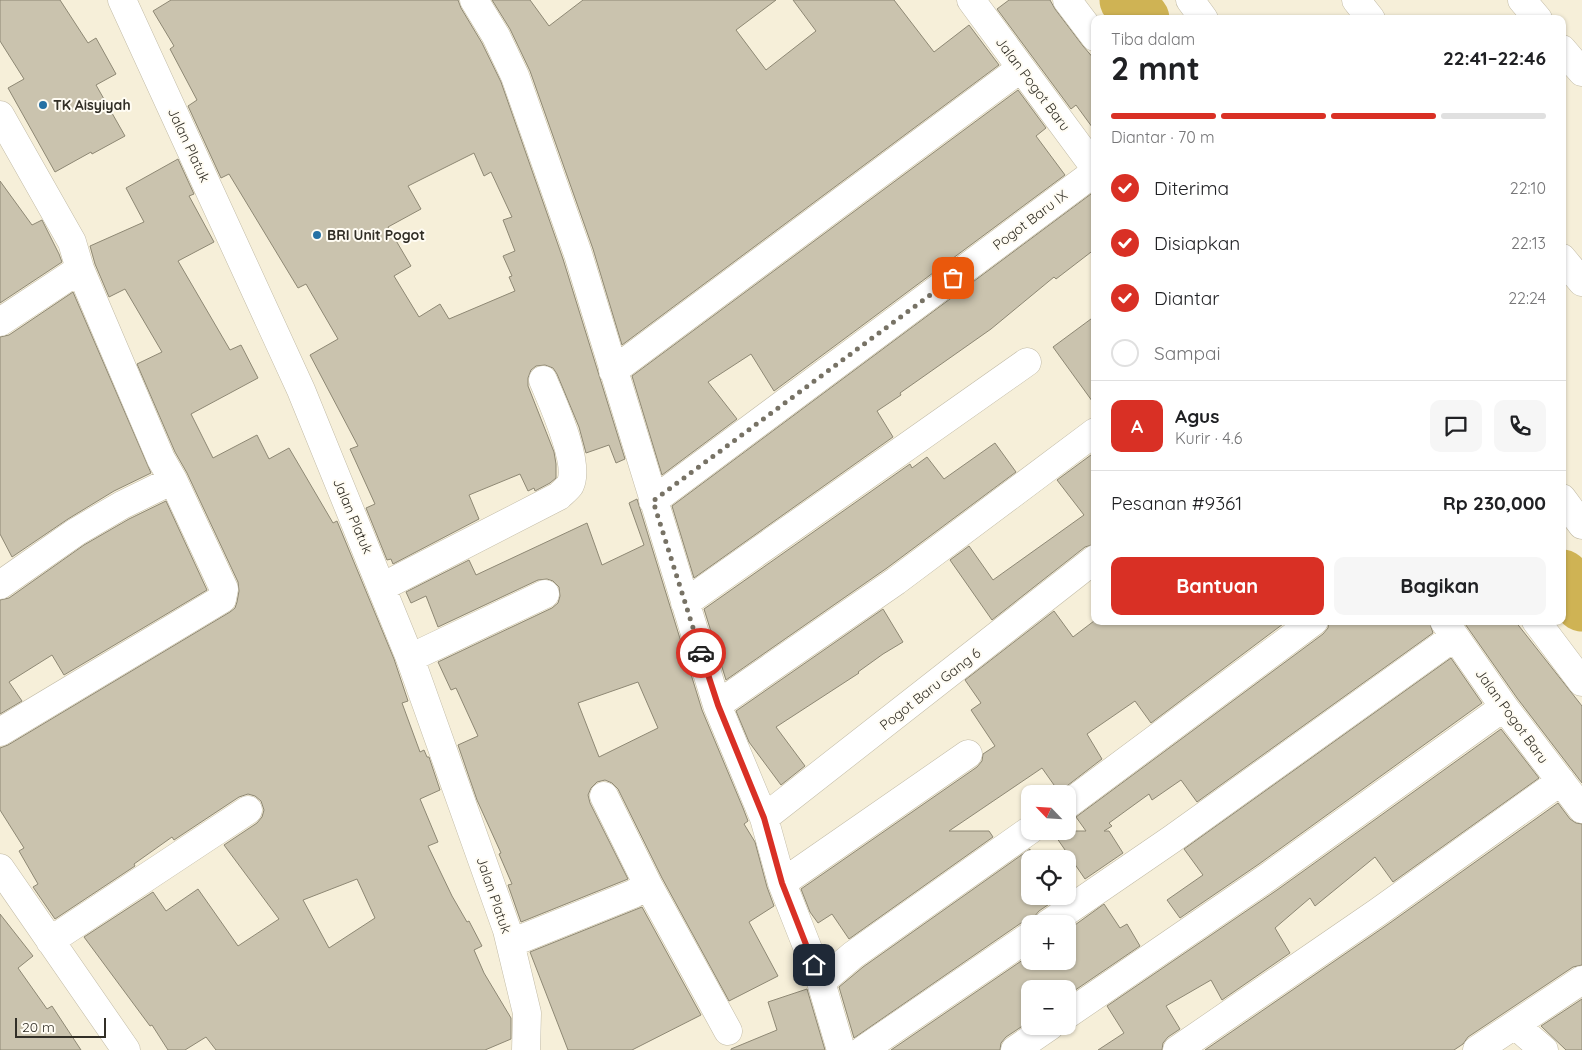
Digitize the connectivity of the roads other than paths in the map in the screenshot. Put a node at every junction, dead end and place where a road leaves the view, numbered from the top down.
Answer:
1 (122, 0) edge
2 (474, 0) edge
3 (971, 0) edge
4 (1067, 0) edge
5 (1190, 0) edge
6 (1356, 0) edge
7 (1522, 0) edge
8 (1201, 15) edge
9 (1368, 15) edge
10 (1535, 15) edge
11 (1091, 32) edge
12 (1566, 53) edge
13 (1021, 68) junction
14 (1582, 72) edge
15 (0, 114) edge
16 (1091, 163) edge
17 (1091, 175) edge
18 (1566, 263) edge
19 (80, 269) junction
20 (1582, 282) edge
21 (0, 322) edge
22 (1027, 362) dead end
23 (613, 371) junction
24 (544, 380) dead end
25 (1091, 435) edge
26 (173, 480) junction
27 (653, 501) junction
28 (1566, 503) edge
29 (1582, 525) edge
30 (1091, 562) edge
31 (0, 585) edge
32 (382, 587) junction
33 (545, 594) dead end
34 (685, 603) junction
35 (1309, 625) edge
36 (1539, 625) edge
37 (1449, 629) edge
38 (410, 658) junction
39 (1582, 682) edge
40 (718, 705) junction
41 (1504, 707) junction
42 (0, 732) edge
43 (968, 754) dead end
44 (1561, 781) junction
45 (604, 796) dead end
46 (1076, 798) edge
47 (1582, 809) edge
48 (248, 810) dead end
49 (764, 818) junction
50 (1021, 836) edge
51 (0, 868) edge
52 (782, 883) junction
53 (648, 885) junction
54 (1061, 915) edge
55 (50, 941) junction
56 (1021, 942) edge
57 (511, 943) junction
58 (1582, 980) edge
59 (821, 982) junction
60 (1076, 1009) edge
61 (1515, 1025) junction
62 (728, 1031) dead end
63 (1037, 1035) edge
64 (126, 1050) edge
65 (526, 1050) edge
66 (841, 1050) edge
67 (863, 1050) edge
68 (1015, 1050) edge
69 (1177, 1050) edge
70 (1477, 1050) edge
71 (1544, 1050) edge

1 - 32 street, Jalan Platuk
2 - 23 street
3 - 13 street, Jalan Pogot Baru
4 - 11 street
5 - 8 street
6 - 9 street
7 - 10 street
12 - 14 street
13 - 16 street, Jalan Pogot Baru
13 - 23 street
15 - 19 street
17 - 27 street, Pogot Baru IX
18 - 20 street
19 - 21 street
19 - 26 street
22 - 34 street
23 - 27 street
24 - 32 street
25 - 40 street
26 - 31 street
26 - 42 street
27 - 34 street
28 - 29 street
30 - 49 street, Pogot Baru Gang 6
32 - 38 street, Jalan Platuk
33 - 38 street
34 - 40 street
35 - 46 street
36 - 39 street
37 - 41 street, Jalan Pogot Baru
37 - 54 street
38 - 57 street, Jalan Platuk
40 - 49 street
41 - 44 street, Jalan Pogot Baru
41 - 60 street
43 - 52 street
44 - 47 street, Jalan Pogot Baru
44 - 69 street
45 - 53 street
48 - 55 street
49 - 52 street
50 - 59 street
51 - 55 street
52 - 59 street
53 - 57 street
53 - 62 street
55 - 64 street
56 - 67 street
57 - 65 street, Jalan Platuk
58 - 61 street
59 - 66 street
61 - 70 street
61 - 71 street
63 - 68 street

